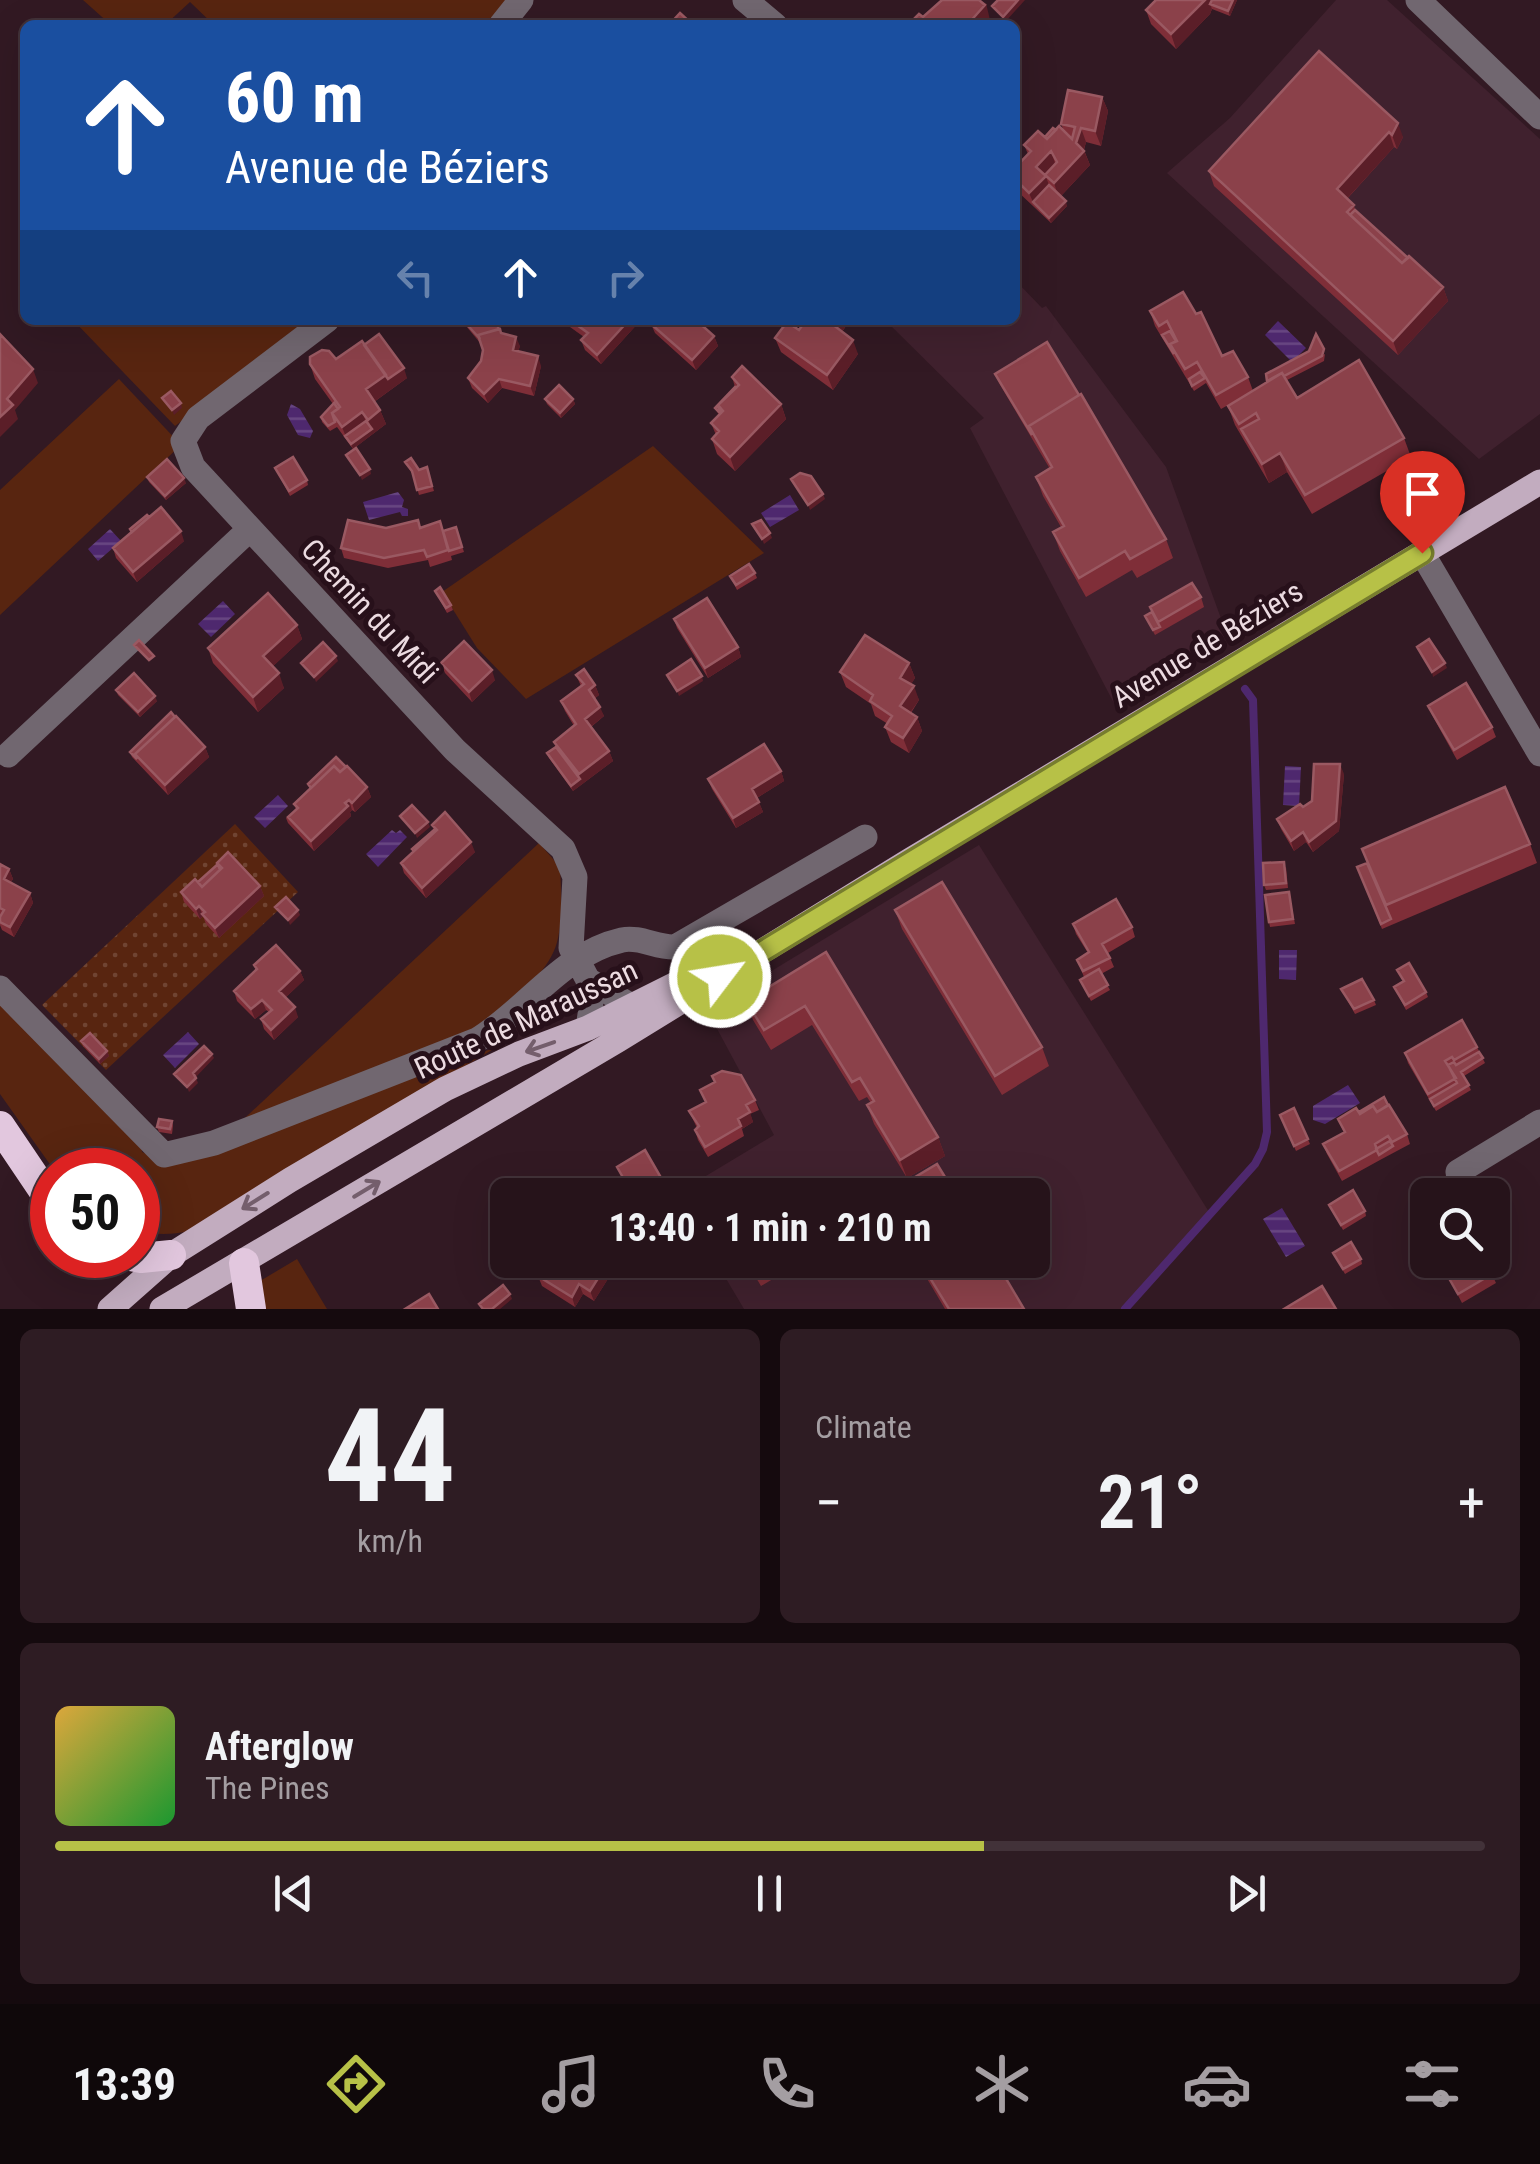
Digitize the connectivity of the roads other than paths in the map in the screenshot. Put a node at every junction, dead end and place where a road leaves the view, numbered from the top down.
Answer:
1 (521, 0) edge
2 (745, 0) edge
3 (1418, 0) edge
4 (505, 20) edge
5 (768, 20) edge
6 (1540, 117) edge
7 (320, 325) edge
8 (1540, 482) edge
9 (249, 530) junction
10 (1422, 553) junction
11 (1540, 754) edge
12 (8, 755) dead end
13 (865, 837) dead end
14 (908, 861) junction
15 (582, 970) junction
16 (0, 988) edge
17 (633, 1007) junction
18 (588, 1028) junction
19 (1540, 1122) edge
20 (0, 1126) edge
21 (30, 1170) edge
22 (1458, 1172) dead end
23 (172, 1255) junction
24 (160, 1256) edge
25 (244, 1262) junction
26 (110, 1309) edge
27 (162, 1309) edge
28 (251, 1309) edge

1 - 4 street
2 - 5 street
3 - 6 street
7 - 9 street, Chemin du Midi
8 - 10 main road, Avenue de Béziers
9 - 12 street
9 - 15 street, Chemin du Midi
10 - 11 street
10 - 14 main road, Avenue de Béziers
13 - 15 street
14 - 17 main road, Route de Maraussan
25 -> 14 main road, Route de Maraussan
15 - 16 street
15 - 17 street
15 - 18 street, Chemin du Midi
17 - 18 main road, Route de Maraussan
18 -> 23 main road, Route de Maraussan
19 - 22 street
20 - 21 highway
23 - 24 highway
23 - 26 main road, Route de Maraussan
25 - 27 main road, Route de Maraussan
25 - 28 highway

